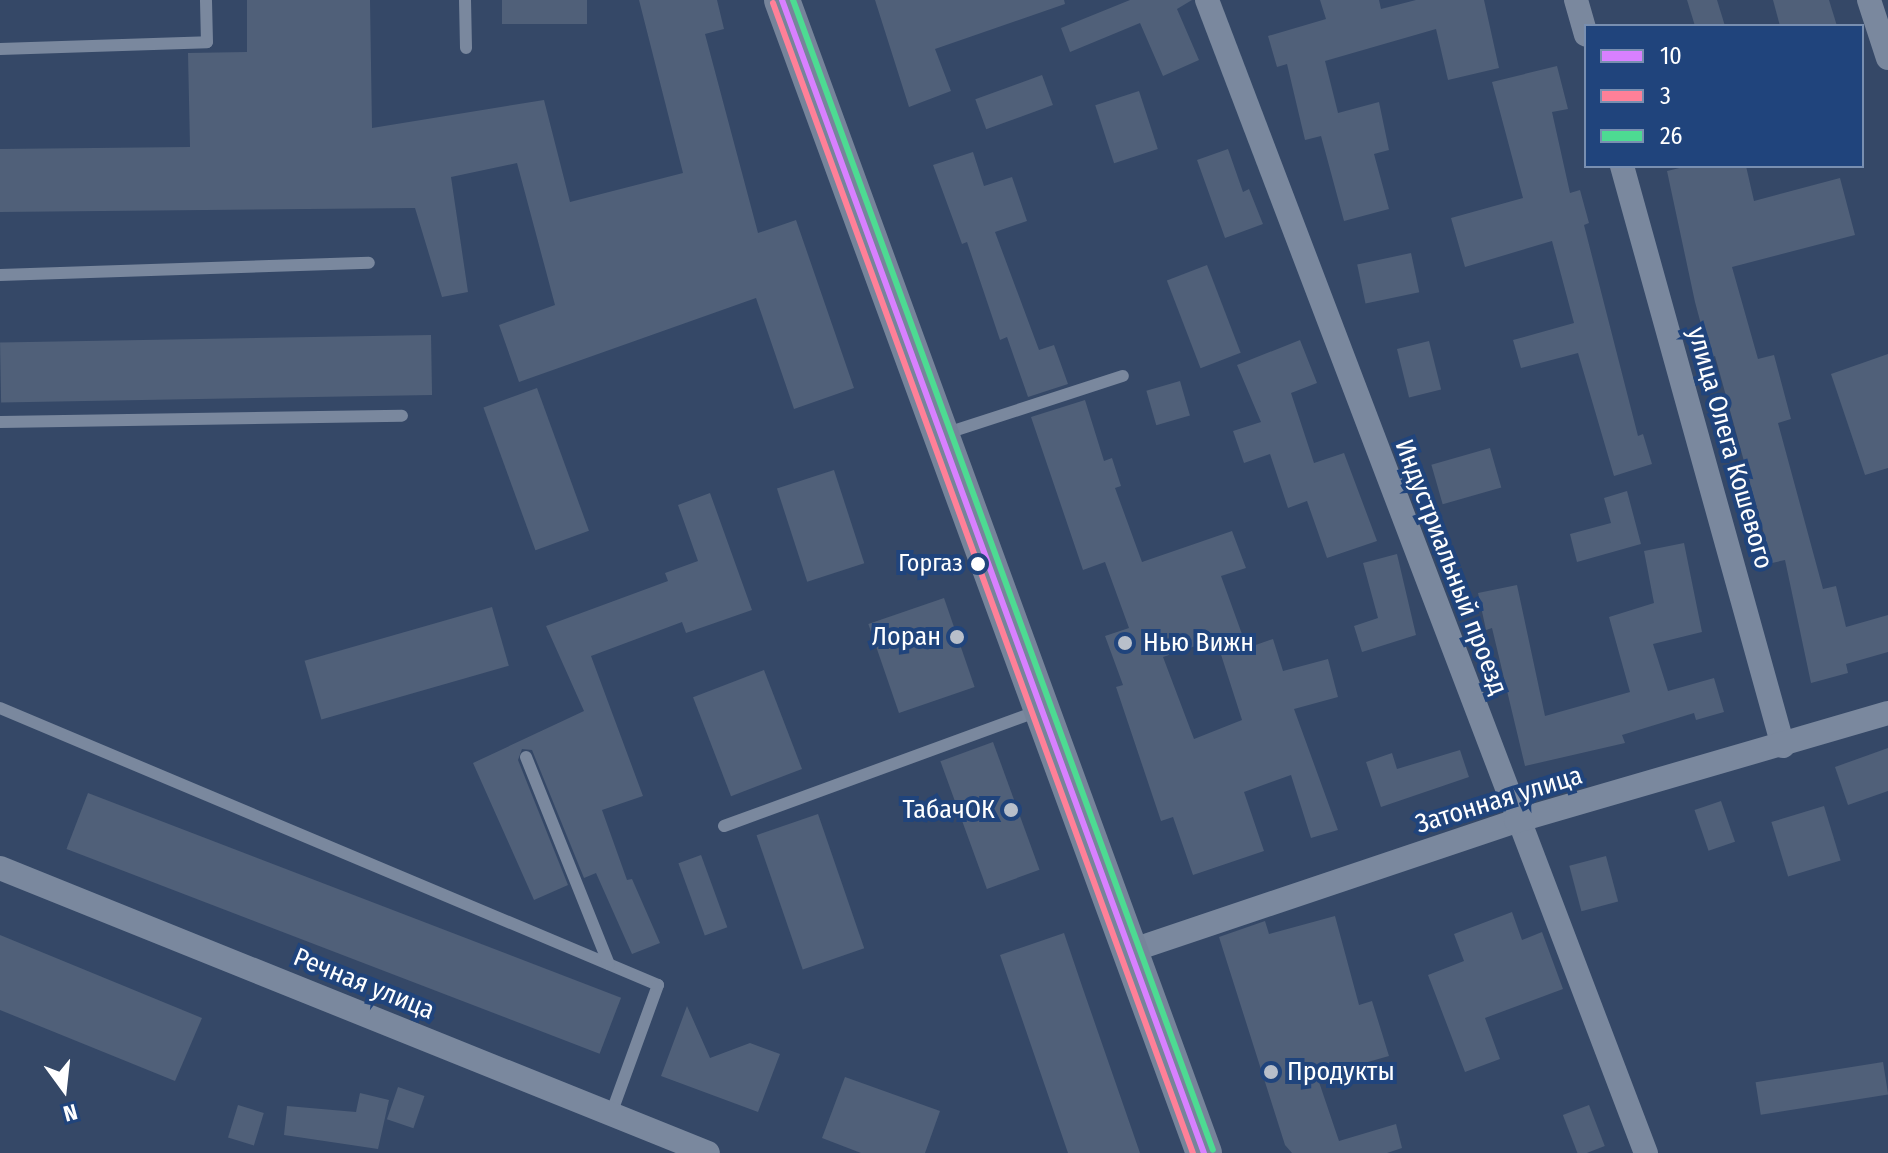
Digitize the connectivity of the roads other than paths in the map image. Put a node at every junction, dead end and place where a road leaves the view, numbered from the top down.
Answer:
1 (206, 0) edge
2 (465, 0) edge
3 (782, 0) edge
4 (1207, 0) edge
5 (1576, 0) edge
6 (1869, 0) edge
7 (1584, 28) edge
8 (466, 48) dead end
9 (0, 49) edge
10 (1888, 58) edge
11 (1623, 168) edge
12 (369, 263) dead end
13 (0, 275) edge
14 (1123, 376) dead end
15 (402, 416) dead end
16 (0, 422) edge
17 (941, 435) junction
18 (0, 708) edge
19 (1042, 710) junction
20 (1888, 713) edge
21 (1783, 746) junction
22 (526, 757) dead end
23 (1516, 821) junction
24 (724, 826) dead end
25 (0, 868) edge
26 (1130, 951) junction
27 (609, 964) junction
28 (611, 1114) junction
29 (708, 1153) edge
30 (1204, 1153) edge
31 (1646, 1153) edge

1 - 9 lane
2 - 8 lane
3 - 17 main road
4 - 23 street, Индустриальный проезд
5 - 7 street
6 - 10 street
11 - 21 street, улица Олега Кошевого
12 - 13 lane
14 - 17 lane
15 - 16 lane
17 - 19 main road
18 - 27 lane
19 - 24 lane
19 - 26 main road
20 - 21 street, Затонная улица
21 - 23 street, Затонная улица
22 - 27 lane
23 - 26 street, Затонная улица
23 - 31 street, Индустриальный проезд
25 - 28 street, Речная улица
26 - 30 main road
27 - 28 lane
28 - 29 street, Речная улица

